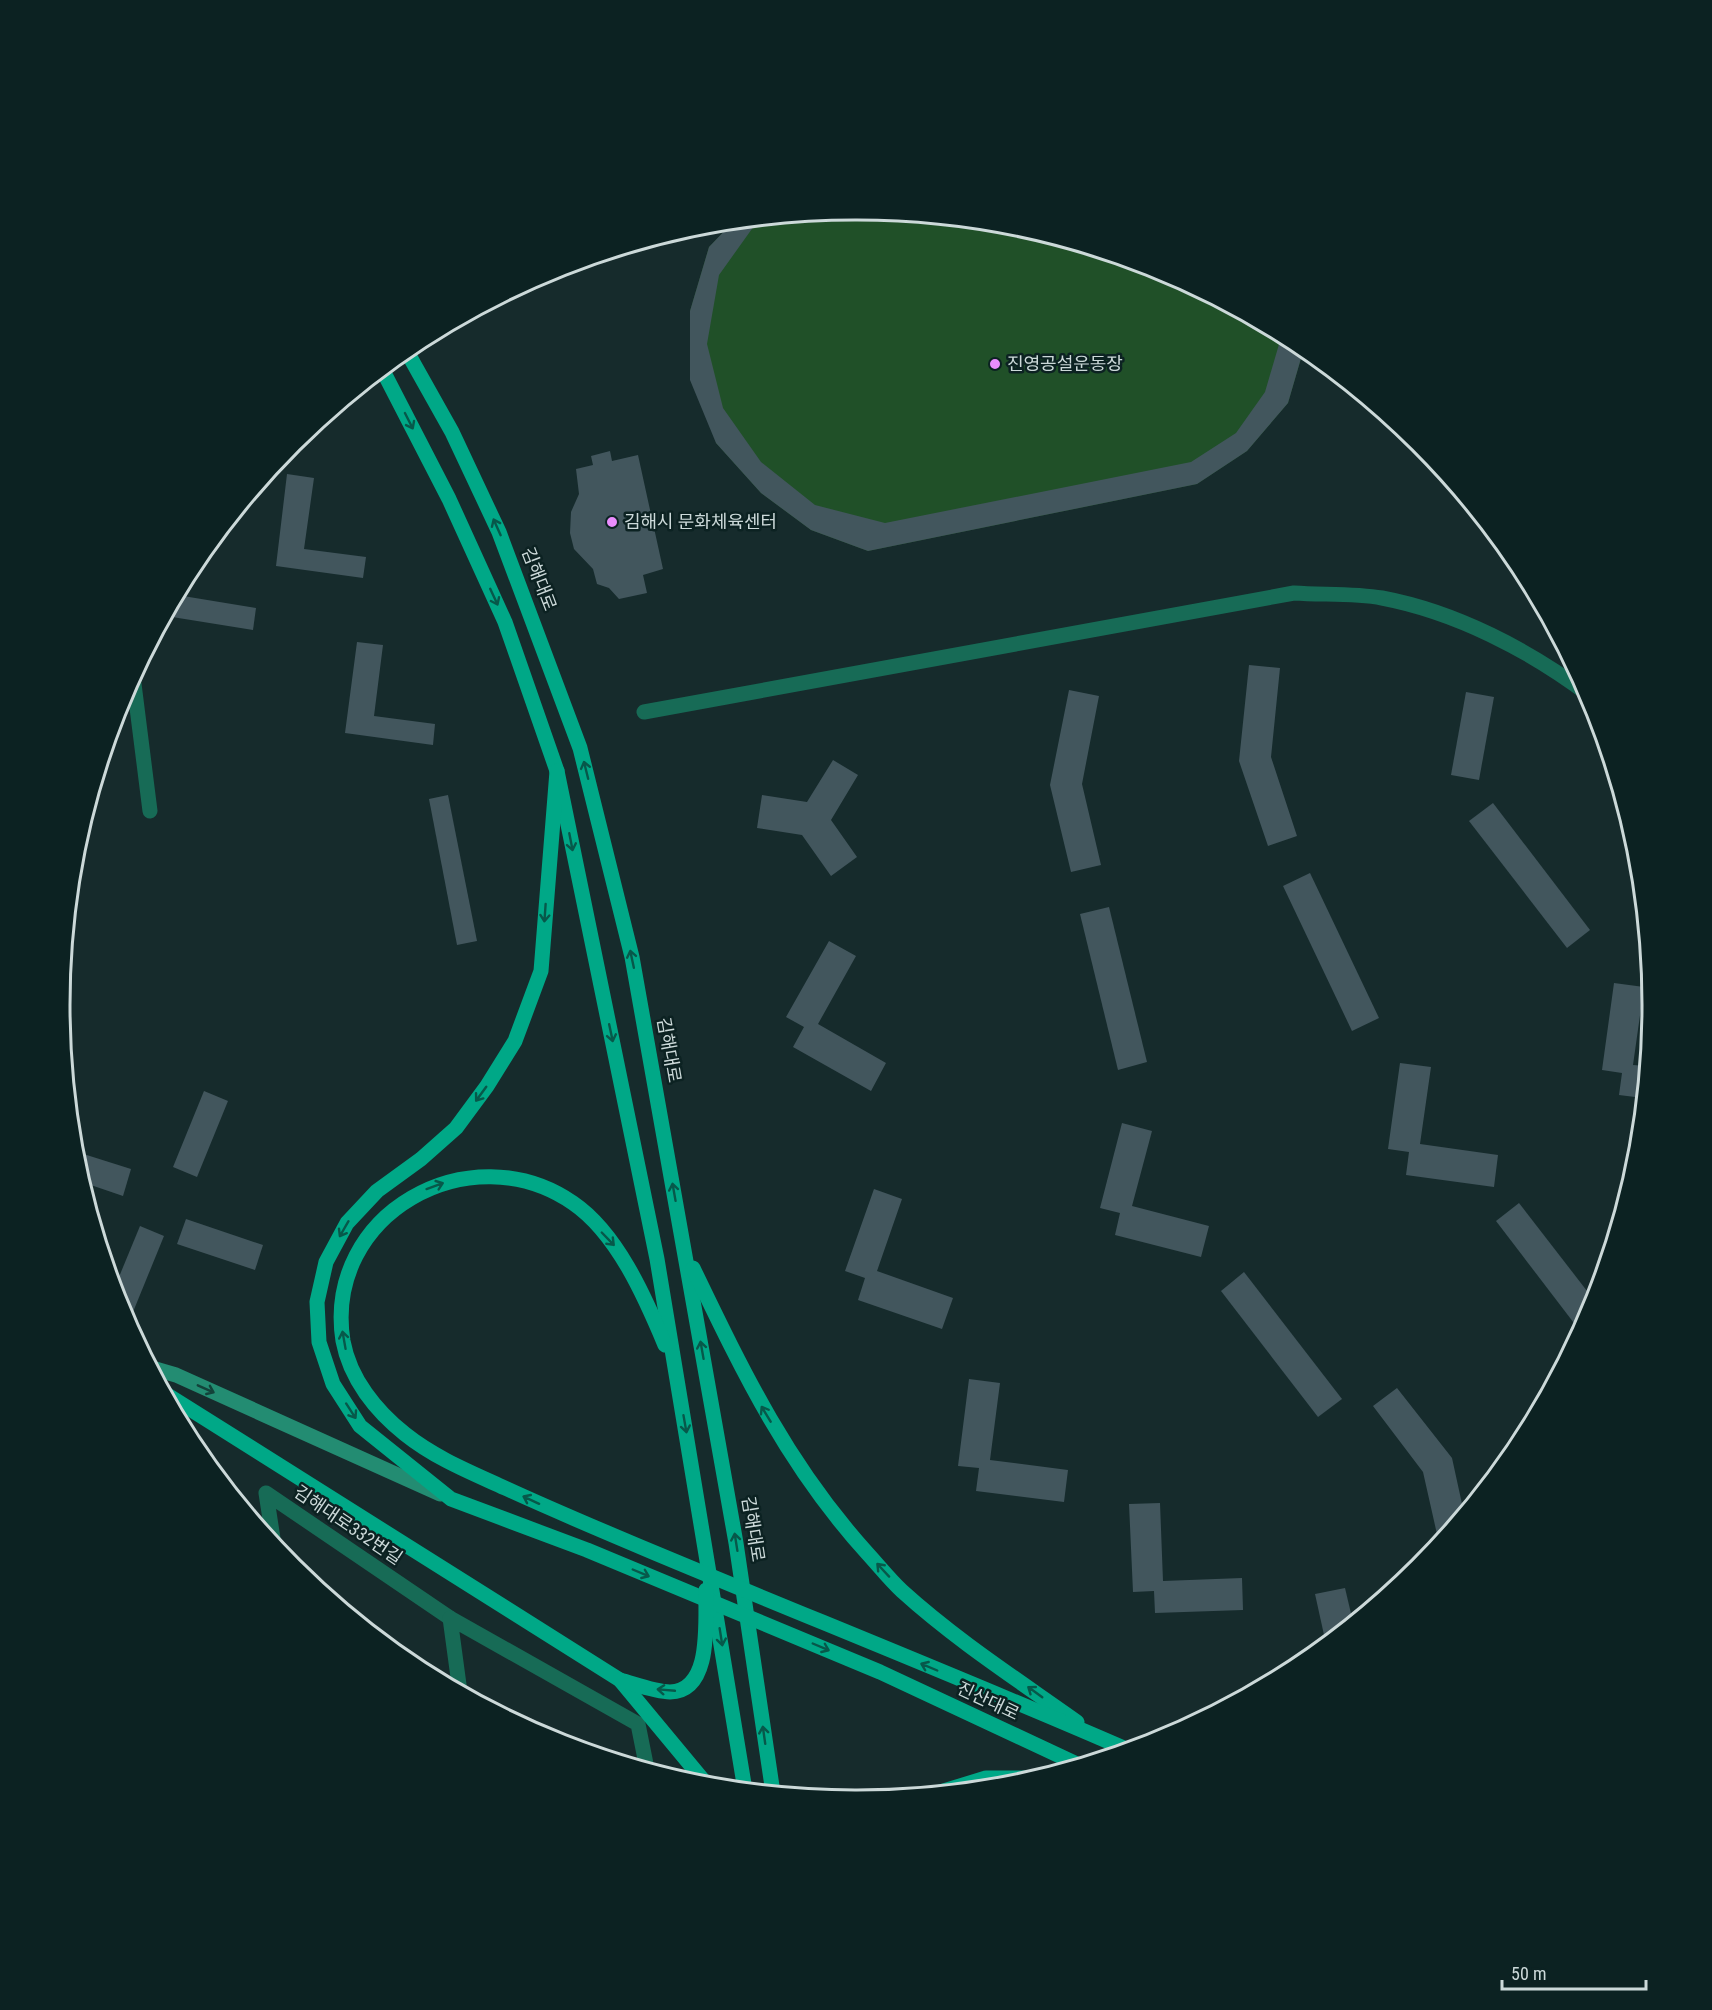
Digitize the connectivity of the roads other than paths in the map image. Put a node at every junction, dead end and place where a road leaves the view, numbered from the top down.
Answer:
1 (411, 359) edge
2 (386, 376) edge
3 (1571, 681) edge
4 (135, 693) edge
5 (644, 712) dead end
6 (557, 771) junction
7 (150, 811) dead end
8 (684, 1250) junction
9 (675, 1367) junction
10 (162, 1371) edge
11 (178, 1402) edge
12 (451, 1499) junction
13 (272, 1530) edge
14 (708, 1551) junction
15 (450, 1617) junction
16 (620, 1680) junction
17 (459, 1682) edge
18 (1099, 1738) junction
19 (1117, 1746) edge
20 (645, 1761) edge
21 (1070, 1761) edge
22 (698, 1774) edge
23 (992, 1778) edge
24 (977, 1781) edge
25 (744, 1782) edge
26 (772, 1786) edge

8 -> 1 main road, 김해대로
2 -> 6 main road
3 - 5 street
4 - 7 street
6 -> 9 main road
6 -> 12 main road, 진산대로
18 -> 8 main road
26 -> 8 main road, 김해대로
9 -> 14 main road
18 -> 9 main road
10 -> 12 main road
11 - 16 main road
12 -> 21 main road, 진산대로
13 - 15 street, 김해대로332번길
14 -> 16 main road
14 -> 25 main road
15 - 17 street
15 - 20 street, 김해대로332번길
16 - 22 main road
18 - 19 main road
23 - 24 main road

